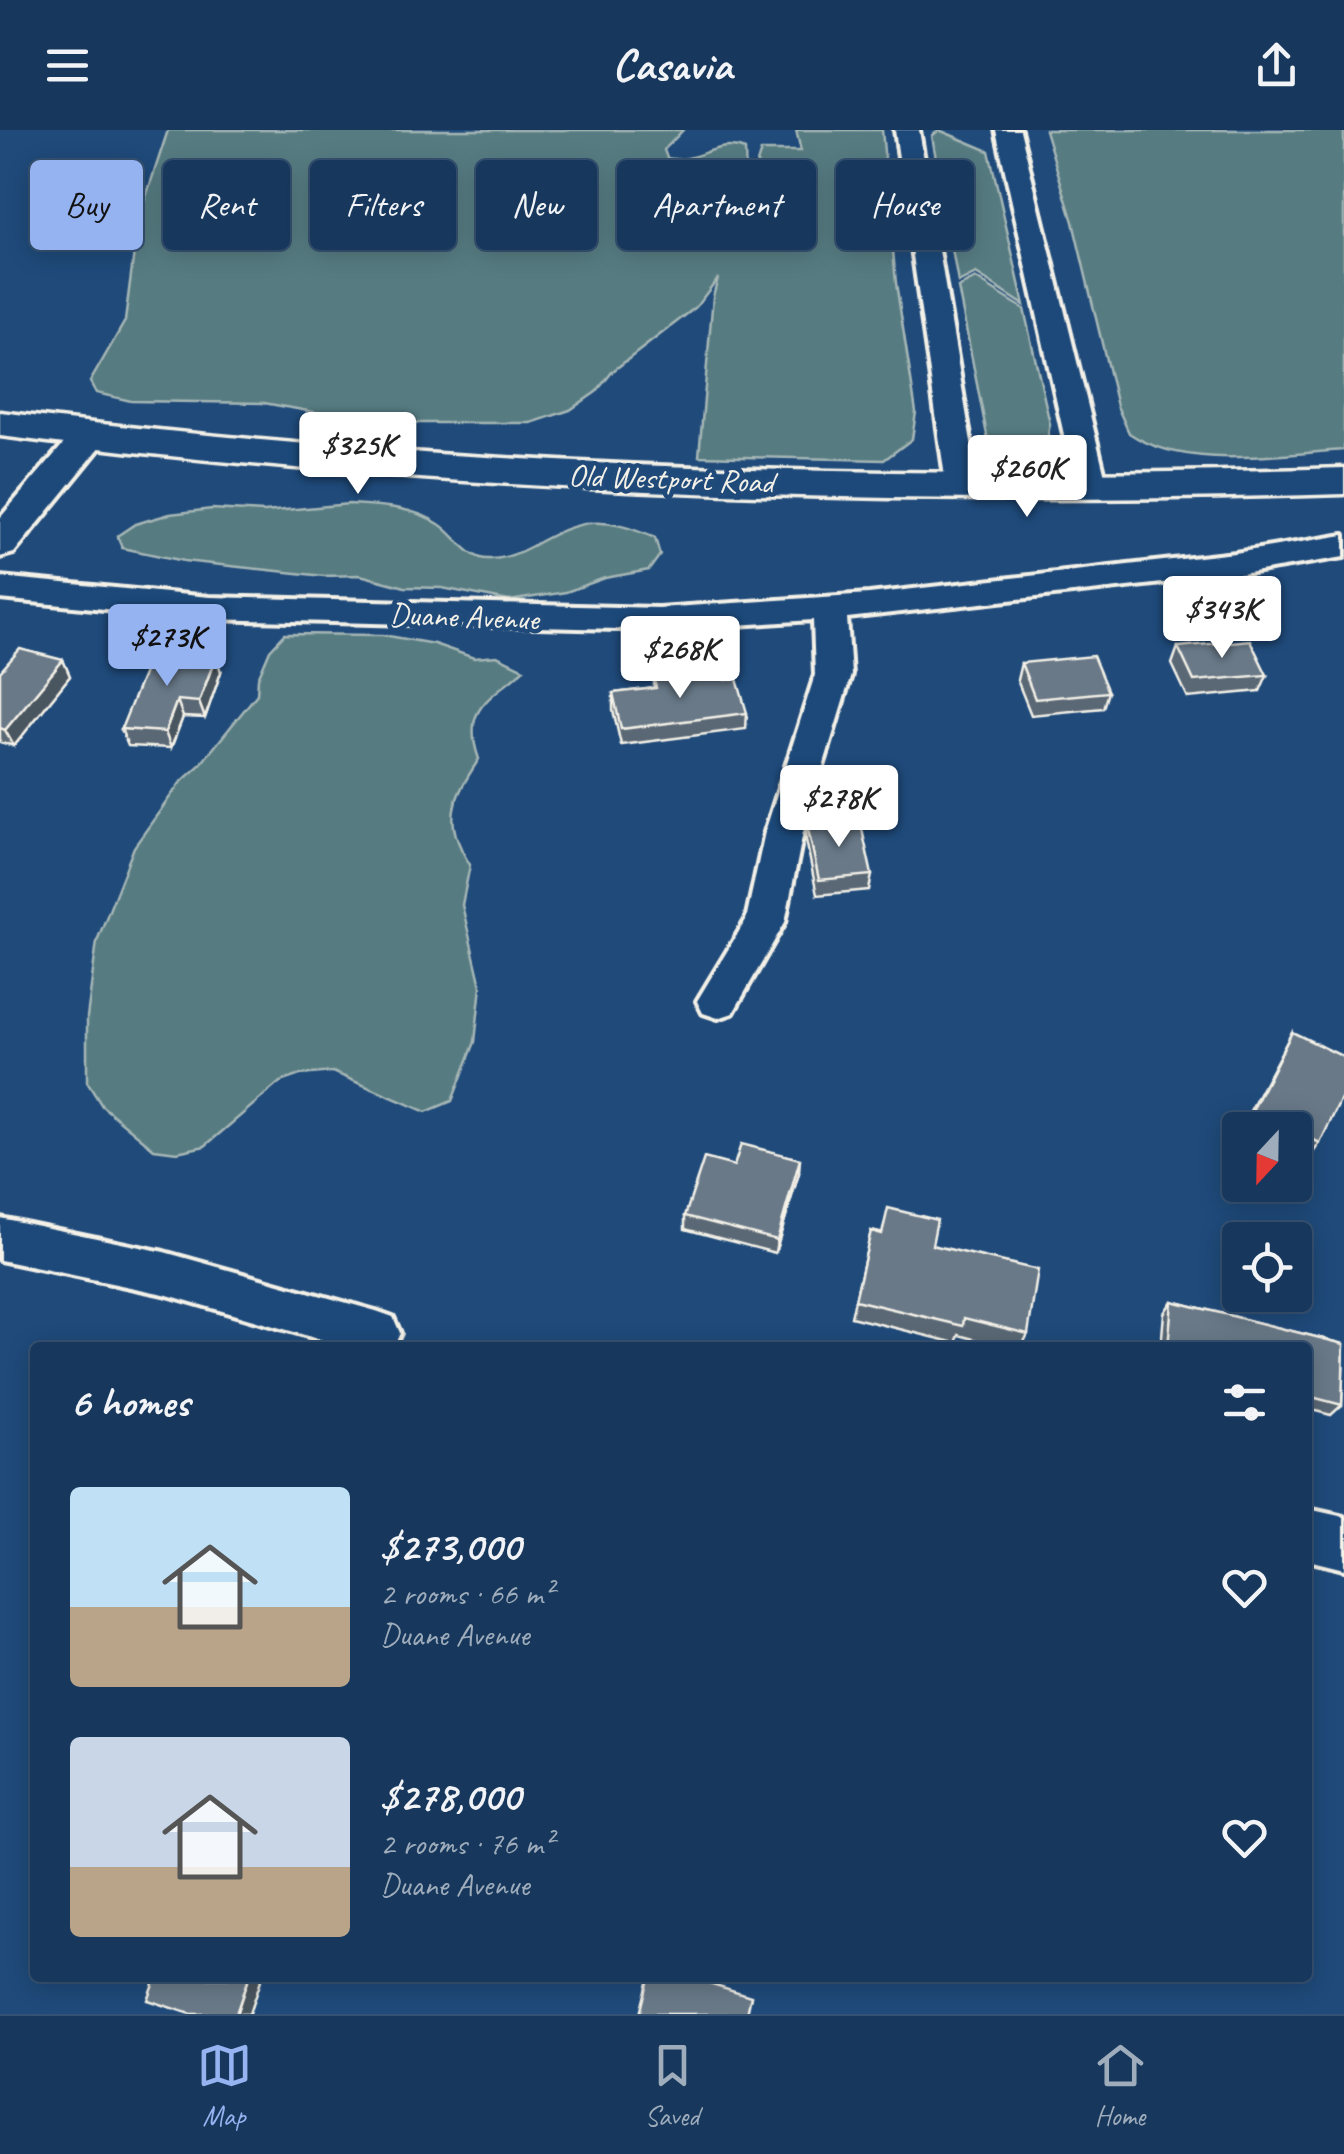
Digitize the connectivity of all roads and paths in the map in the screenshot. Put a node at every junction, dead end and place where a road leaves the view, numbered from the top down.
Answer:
1 (907, 130) edge
2 (1008, 130) edge
3 (0, 424) edge
4 (91, 435) junction
5 (1344, 481) edge
6 (962, 484) junction
7 (1092, 484) junction
8 (0, 544) edge
9 (1344, 546) edge
10 (0, 588) edge
11 (829, 608) junction
12 (718, 1001) dead end
13 (0, 1240) edge
14 (376, 1334) dead end
15 (1312, 1535) edge
16 (1344, 1543) edge

1 - 6 street
2 - 7 street
3 - 4 main road, Old Westport Road
4 - 6 main road, Old Westport Road
4 - 8 street
5 - 7 main road, Old Westport Road
6 - 7 main road, Old Westport Road
9 - 11 street, Duane Avenue
10 - 11 street, Duane Avenue
11 - 12 street
13 - 14 street
15 - 16 street

